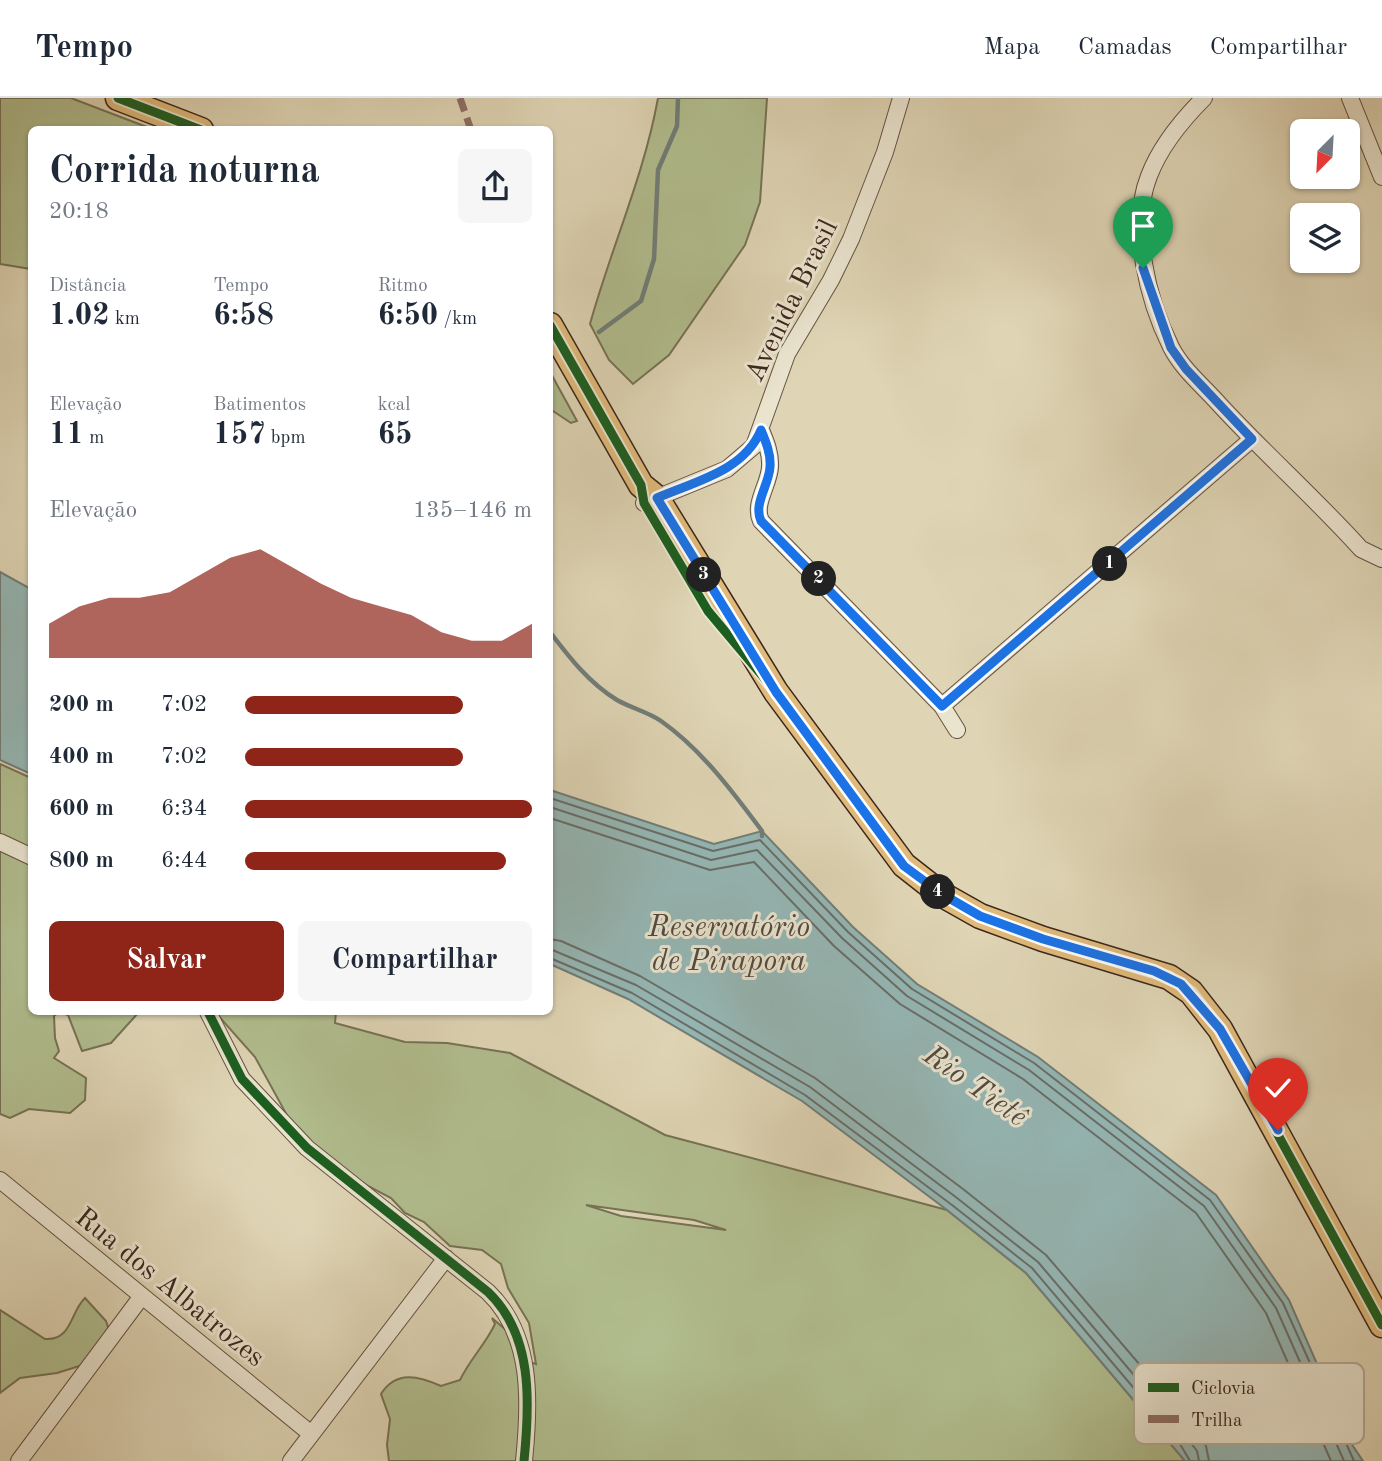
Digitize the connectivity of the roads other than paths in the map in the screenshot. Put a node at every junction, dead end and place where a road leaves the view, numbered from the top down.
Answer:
1 (118, 98) edge
2 (901, 98) edge
3 (1204, 98) edge
4 (1350, 98) edge
5 (191, 126) edge
6 (1382, 177) edge
7 (553, 330) edge
8 (761, 430) junction
9 (1252, 439) junction
10 (648, 495) junction
11 (1382, 559) edge
12 (942, 706) junction
13 (957, 730) dead end
14 (0, 842) edge
15 (28, 855) edge
16 (210, 1015) edge
17 (0, 1180) edge
18 (446, 1258) junction
19 (142, 1296) junction
20 (1382, 1325) edge
21 (310, 1433) junction
22 (19, 1461) edge
23 (291, 1461) edge
24 (524, 1461) edge

1 - 5 main road
2 - 8 street, Avenida Brasil
3 - 9 street
4 - 6 street
7 - 10 main road
8 - 10 street, Avenida Brasil
8 - 12 street
9 - 11 street
9 - 12 street
10 - 20 main road
12 - 13 street
14 - 15 street
16 - 18 street
17 - 19 street, Rua dos Albatrozes
18 - 21 street
18 - 24 street
19 - 21 street, Rua dos Albatrozes
19 - 22 street
21 - 23 street

